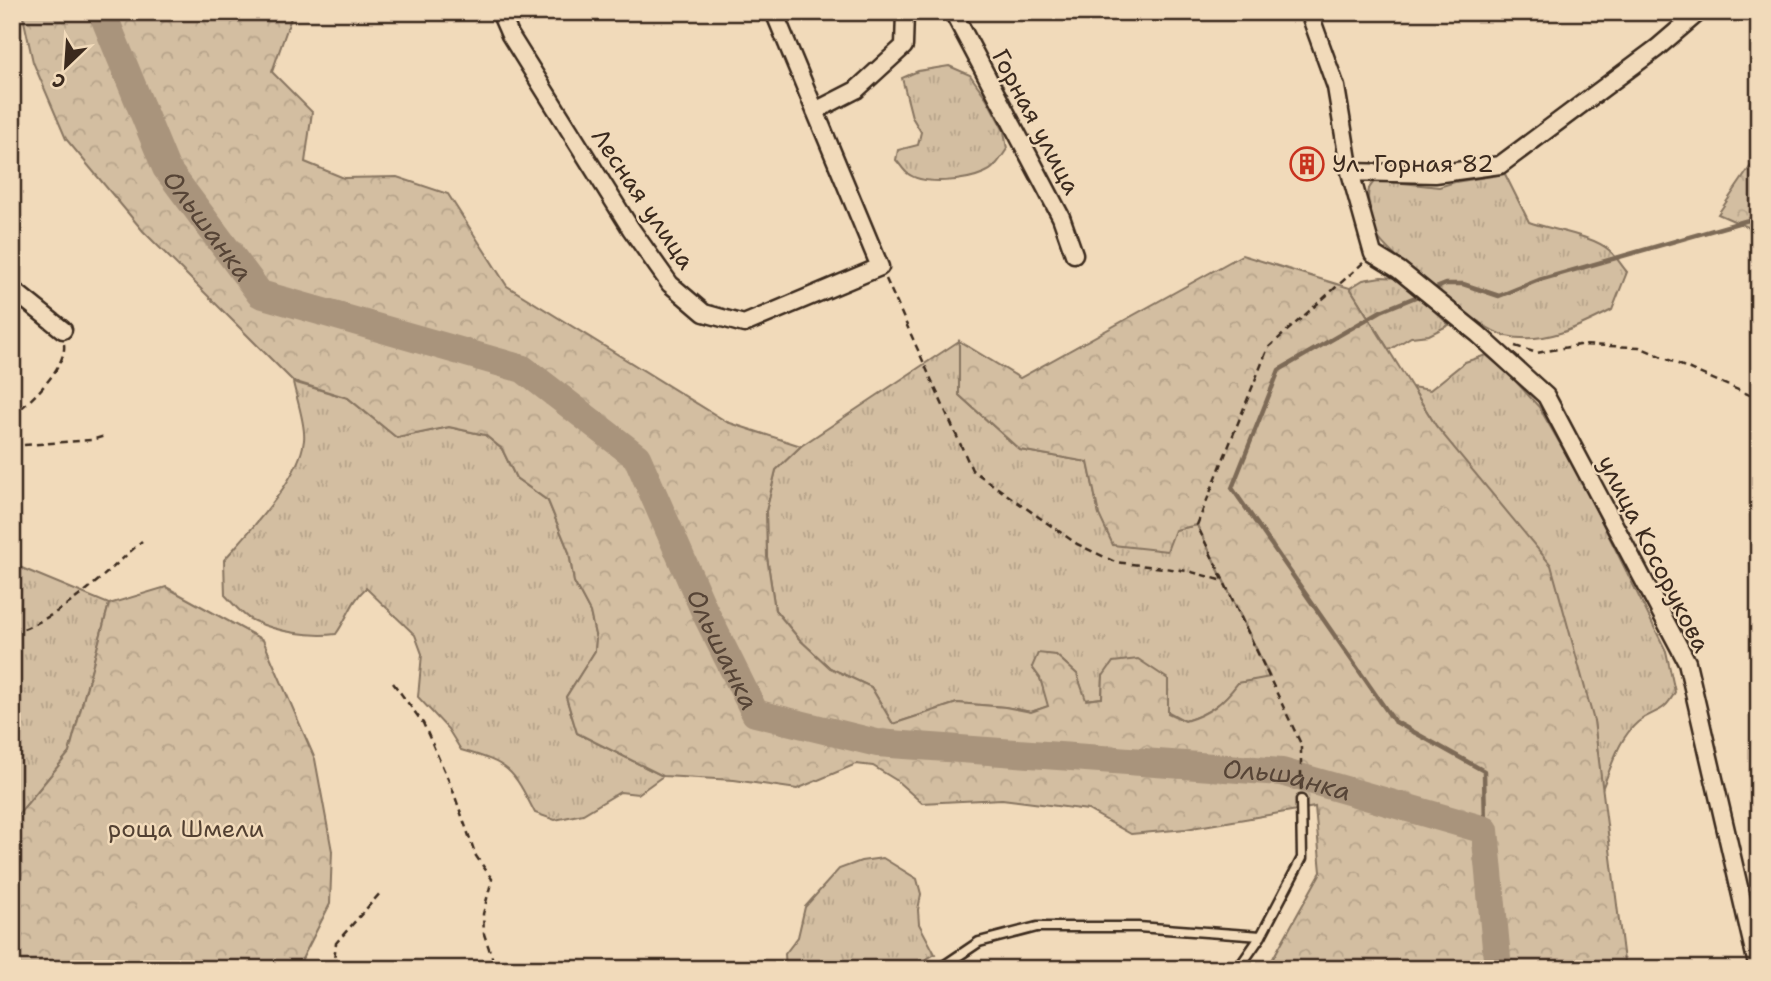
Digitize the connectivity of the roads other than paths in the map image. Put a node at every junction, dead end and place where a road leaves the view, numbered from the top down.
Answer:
1 (500, 12) edge
2 (774, 12) edge
3 (905, 12) edge
4 (953, 12) edge
5 (1309, 12) edge
6 (1699, 12) edge
7 (815, 111) junction
8 (1350, 172) junction
9 (1074, 254) dead end
10 (12, 289) edge
11 (63, 330) road end
12 (1301, 800) road end
13 (1261, 936) junction
14 (939, 969) edge
15 (1238, 969) edge
16 (1758, 969) edge

1 - 7 street, Лесная улица
2 - 7 street
3 - 7 street
4 - 9 street, Горная улица
5 - 8 street
6 - 8 street
8 - 16 street, улица Косорукова
10 - 11 street
12 - 13 lane
13 - 14 lane
13 - 15 lane

